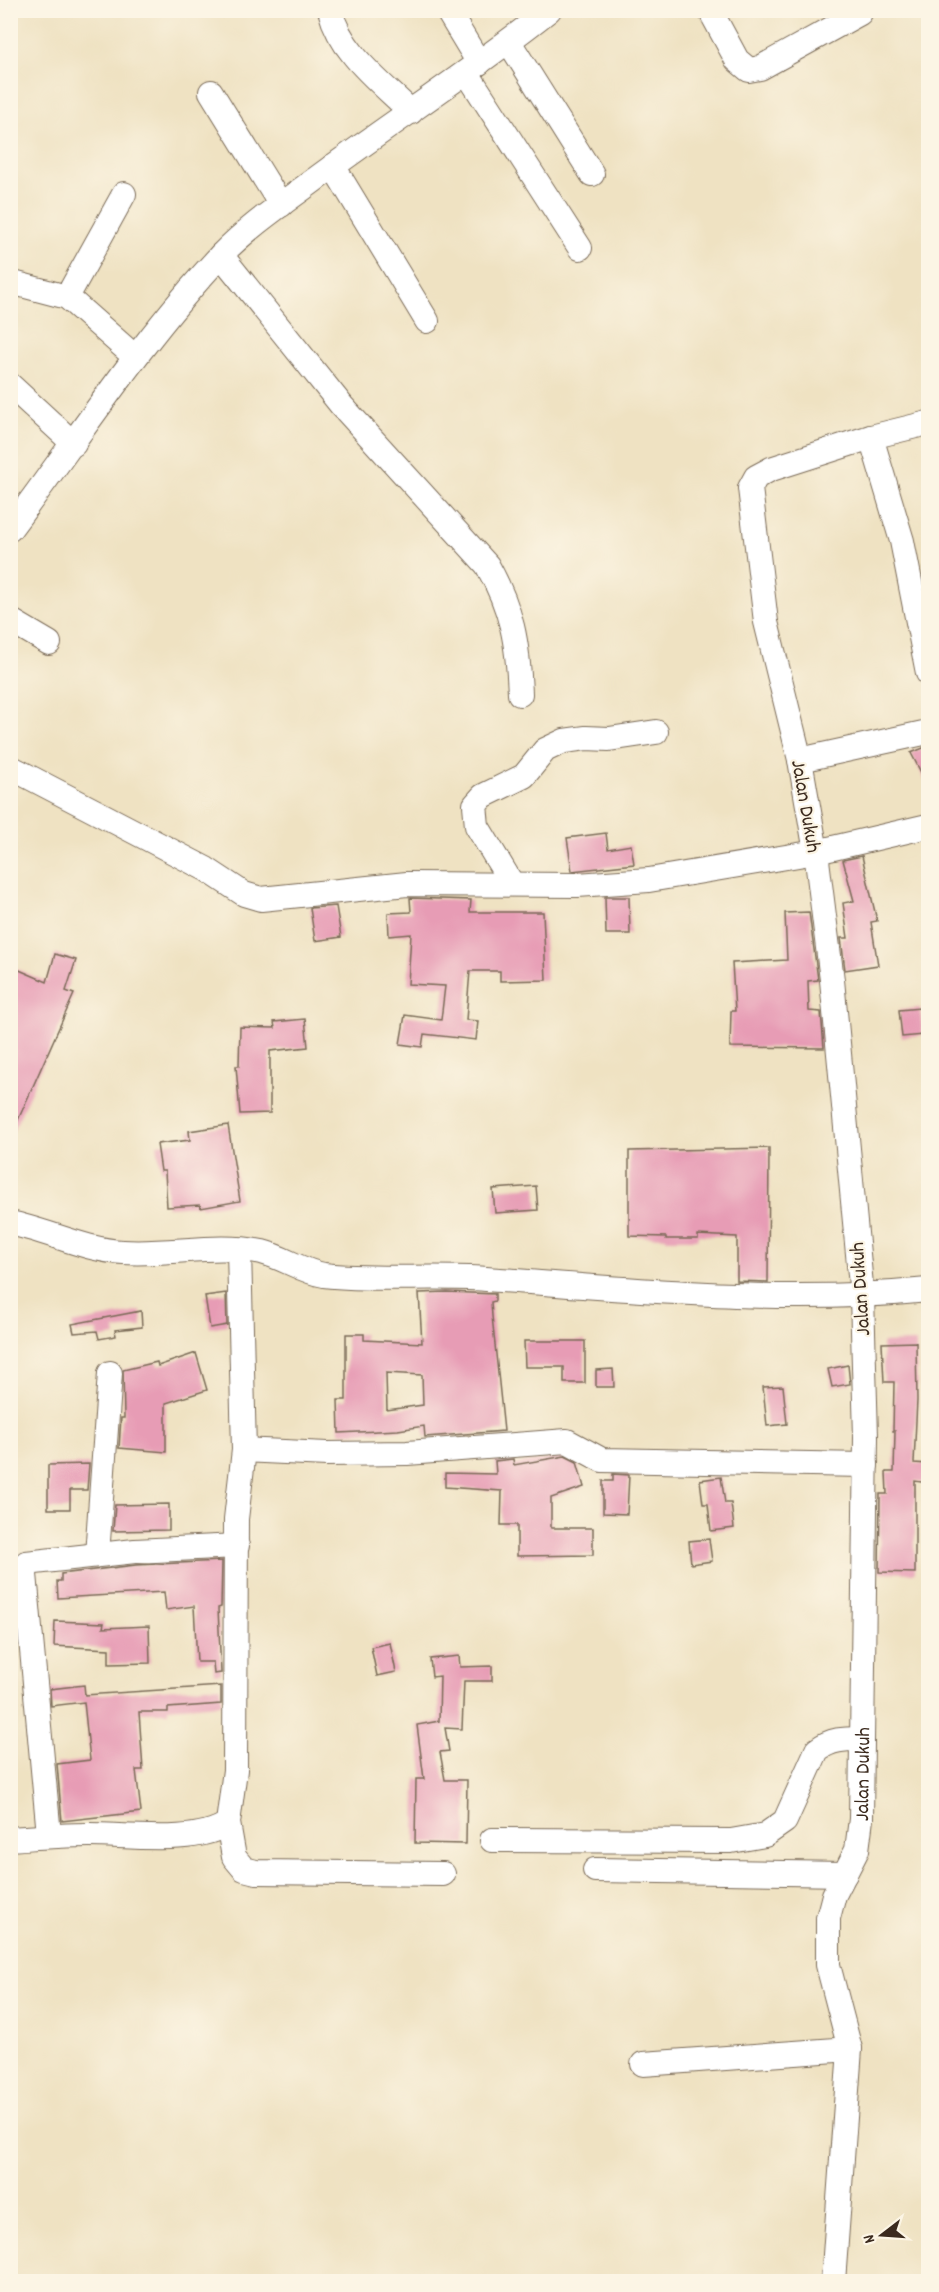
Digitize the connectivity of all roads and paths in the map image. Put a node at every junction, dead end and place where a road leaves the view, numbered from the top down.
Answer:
1 (330, 10) edge
2 (447, 10) edge
3 (549, 10) edge
4 (710, 10) edge
5 (860, 13) dead end
6 (509, 42) junction
7 (473, 68) junction
8 (211, 92) dead end
9 (411, 112) junction
10 (333, 166) junction
11 (592, 174) dead end
12 (124, 194) dead end
13 (281, 205) junction
14 (580, 248) dead end
15 (222, 255) junction
16 (10, 282) edge
17 (66, 297) junction
18 (427, 321) dead end
19 (135, 357) junction
20 (10, 385) edge
21 (928, 423) edge
22 (871, 437) junction
23 (74, 444) junction
24 (10, 529) edge
25 (10, 620) edge
26 (924, 632) edge
27 (49, 643) dead end
28 (928, 673) edge
29 (520, 694) dead end
30 (656, 732) dead end
31 (928, 732) edge
32 (800, 760) junction
33 (10, 767) edge
34 (928, 826) edge
35 (816, 852) junction
36 (512, 884) junction
37 (10, 1222) edge
38 (239, 1250) junction
39 (928, 1290) edge
40 (862, 1296) junction
41 (110, 1373) dead end
42 (244, 1450) junction
43 (866, 1465) junction
44 (237, 1546) junction
45 (97, 1555) junction
46 (861, 1739) junction
47 (228, 1823) junction
48 (49, 1835) junction
49 (10, 1839) edge
50 (492, 1840) dead end
51 (595, 1870) dead end
52 (443, 1874) dead end
53 (845, 1874) junction
54 (850, 2049) junction
55 (644, 2064) dead end
56 (833, 2282) edge

1 - 9 street
2 - 7 street
3 - 6 street
4 - 5 street
6 - 7 street
6 - 11 street
7 - 9 street
7 - 14 street
8 - 13 street
9 - 10 street
10 - 13 street
10 - 18 street
12 - 17 street
13 - 15 street
15 - 19 street
15 - 29 street
16 - 17 street
17 - 19 street
19 - 23 street
20 - 23 street
21 - 22 street, Jalan Dukuh
22 - 26 street
22 - 32 street, Jalan Dukuh
23 - 24 street
25 - 27 street
26 - 28 street
30 - 36 street
31 - 32 street
32 - 35 street, Jalan Dukuh
33 - 36 street
34 - 35 street
35 - 36 street
35 - 40 street, Jalan Dukuh
37 - 38 street
38 - 40 street
38 - 42 street
39 - 40 street
40 - 43 street, Jalan Dukuh
41 - 45 street
42 - 43 street
42 - 44 street
43 - 46 street, Jalan Dukuh
44 - 45 street
44 - 47 street
45 - 48 street
46 - 50 street
46 - 53 street, Jalan Dukuh
47 - 48 street
47 - 52 street
48 - 49 street
51 - 53 street
53 - 54 street, Jalan Dukuh
54 - 55 street
54 - 56 street, Jalan Dukuh

